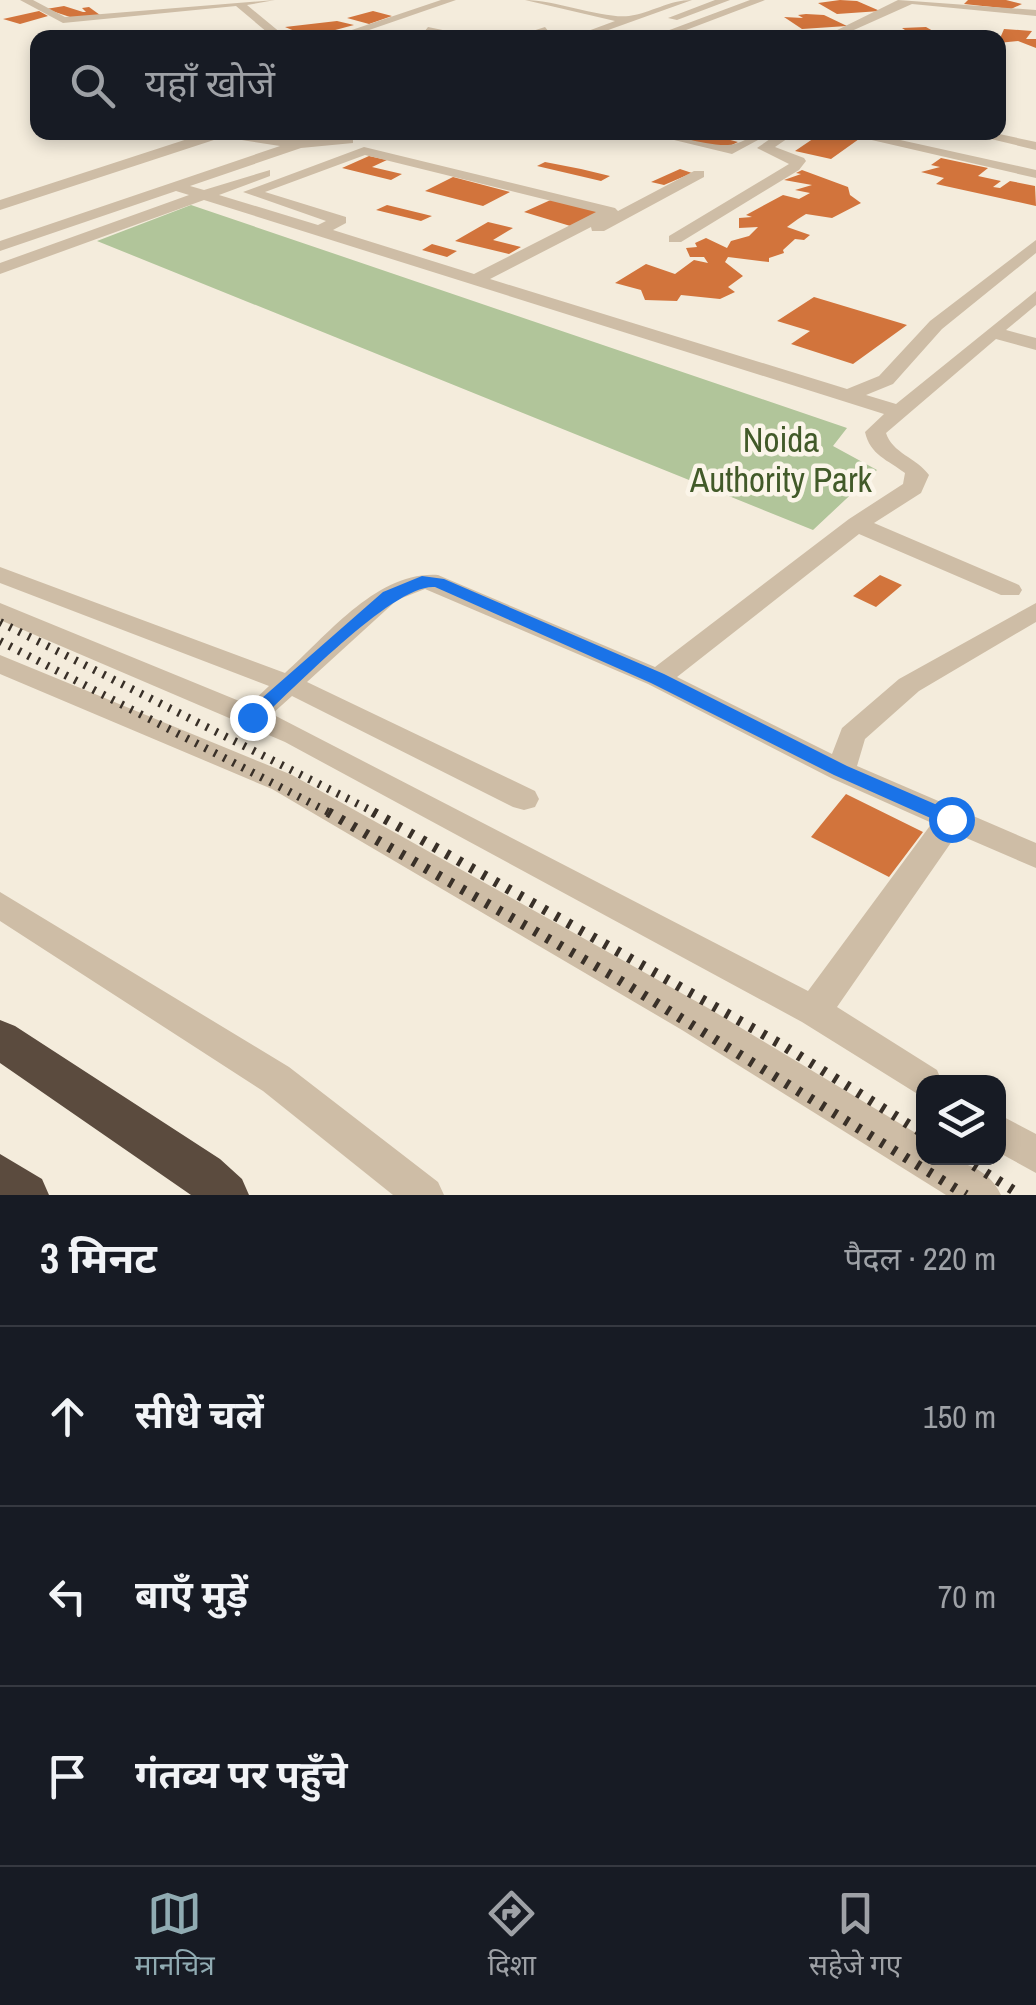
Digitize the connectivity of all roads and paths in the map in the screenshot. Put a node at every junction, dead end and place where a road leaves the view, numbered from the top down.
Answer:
1 (24, 0) edge
2 (270, 0) edge
3 (450, 0) edge
4 (530, 0) edge
5 (645, 0) edge
6 (687, 0) edge
7 (725, 0) edge
8 (760, 0) edge
9 (907, 0) edge
10 (238, 3) junction
11 (603, 14) junction
12 (1036, 14) edge
13 (628, 20) junction
14 (272, 30) edge
15 (358, 30) edge
16 (598, 30) edge
17 (637, 30) edge
18 (676, 30) edge
19 (843, 30) edge
20 (199, 140) edge
21 (270, 140) edge
22 (335, 140) edge
23 (349, 140) edge
24 (685, 140) edge
25 (751, 140) edge
26 (778, 140) edge
27 (924, 140) edge
28 (931, 140) edge
29 (1006, 140) edge
30 (298, 144) junction
31 (1036, 146) edge
32 (322, 152) junction
33 (1036, 158) edge
34 (700, 174) dead end
35 (1036, 174) edge
36 (175, 186) junction
37 (205, 196) junction
38 (0, 206) edge
39 (359, 212) dead end
40 (340, 220) junction
41 (317, 232) junction
42 (675, 239) dead end
43 (0, 246) edge
44 (1036, 246) edge
45 (0, 269) edge
46 (485, 279) junction
47 (1036, 296) edge
48 (995, 333) junction
49 (1036, 344) edge
50 (849, 395) junction
51 (897, 412) junction
52 (857, 524) junction
53 (0, 574) edge
54 (1010, 590) dead end
55 (0, 611) edge
56 (1036, 611) edge
57 (0, 664) edge
58 (658, 678) junction
59 (289, 684) junction
60 (252, 717) junction
61 (841, 770) junction
62 (524, 800) dead end
63 (951, 819) junction
64 (1036, 856) edge
65 (0, 905) edge
66 (814, 1011) junction
67 (0, 1038) edge
68 (916, 1077) edge
69 (1006, 1136) edge
70 (1036, 1155) edge
71 (0, 1176) edge
72 (25, 1195) edge
73 (225, 1195) edge
74 (424, 1195) edge
75 (981, 1195) edge

1 - 10 street
2 - 10 street
3 - 15 street
4 - 11 street
5 - 11 street
6 - 13 street
7 - 17 street
8 - 18 street
9 - 12 street
9 - 19 street
10 - 14 street
11 - 13 street
13 - 16 street
20 - 38 street
21 - 30 street
22 - 30 street
23 - 32 street
24 - 25 street
26 - 42 street
27 - 35 street
28 - 33 street
29 - 31 street
30 - 32 street
30 - 36 street
32 - 37 street
34 - 46 street
36 - 37 street
36 - 43 street
37 - 41 street
37 - 45 street
39 - 40 street
40 - 41 street
40 - 46 street
41 - 46 street
44 - 50 street
46 - 50 street
47 - 48 street
48 - 49 street
48 - 51 street
50 - 51 street
51 - 52 street
52 - 54 street
52 - 58 street
53 - 59 street
55 - 60 street
56 - 61 street
57 - 75 street
58 - 59 street
58 - 61 street
59 - 60 street
59 - 62 street
60 - 66 street
61 - 63 street
63 - 64 street
63 - 66 street
65 - 74 street
66 - 68 street
67 - 73 highway
69 - 70 street
71 - 72 highway

